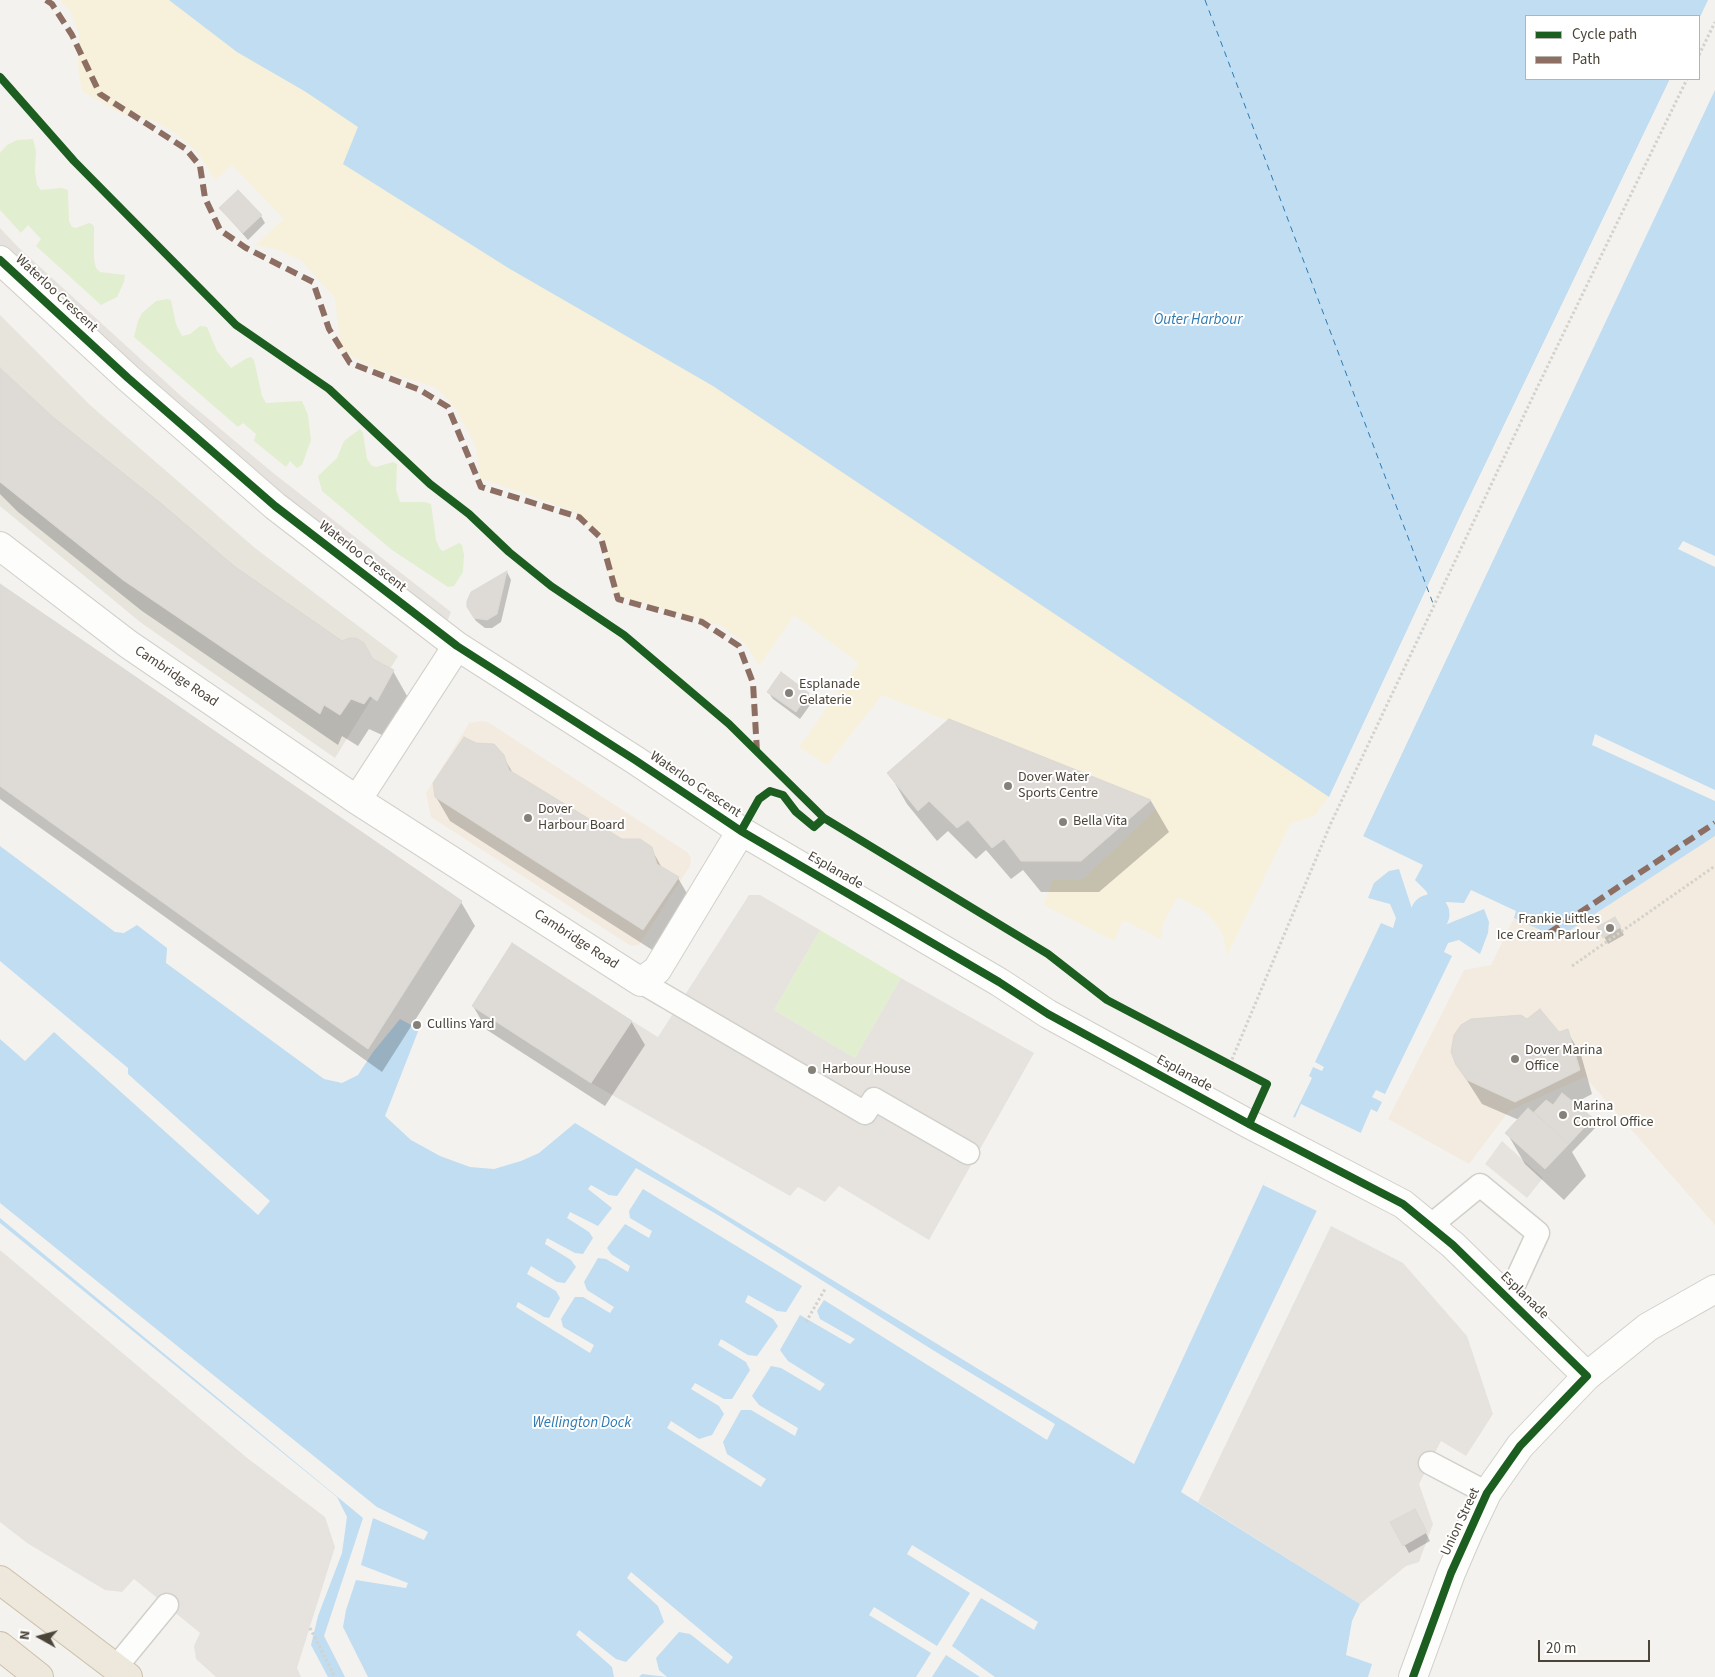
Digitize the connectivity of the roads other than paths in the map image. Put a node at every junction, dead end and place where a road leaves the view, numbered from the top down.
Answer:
1 (0, 260) edge
2 (0, 546) edge
3 (457, 646) junction
4 (357, 800) junction
5 (742, 831) junction
6 (641, 982) junction
7 (968, 1153) dead end
8 (1430, 1226) junction
9 (1715, 1289) edge
10 (1508, 1298) junction
11 (1587, 1376) junction
12 (1430, 1463) dead end
13 (1487, 1493) junction
14 (0, 1580) edge
15 (167, 1605) dead end
16 (0, 1646) edge
17 (122, 1672) edge
18 (39, 1677) edge
19 (1413, 1677) edge

1 - 3 street, Waterloo Crescent
2 - 4 street, Cambridge Road
3 - 4 street
3 - 5 street, Waterloo Crescent
4 - 6 street, Cambridge Road
5 - 6 street
5 - 8 street, Esplanade
6 - 7 lane
8 - 10 street, Esplanade
8 - 10 lane
9 - 11 street, Union Street
10 - 11 street, Esplanade
11 - 13 street, Union Street
12 - 13 lane
13 - 19 street, Union Street
14 - 17 highway
15 - 17 lane
16 - 18 highway

